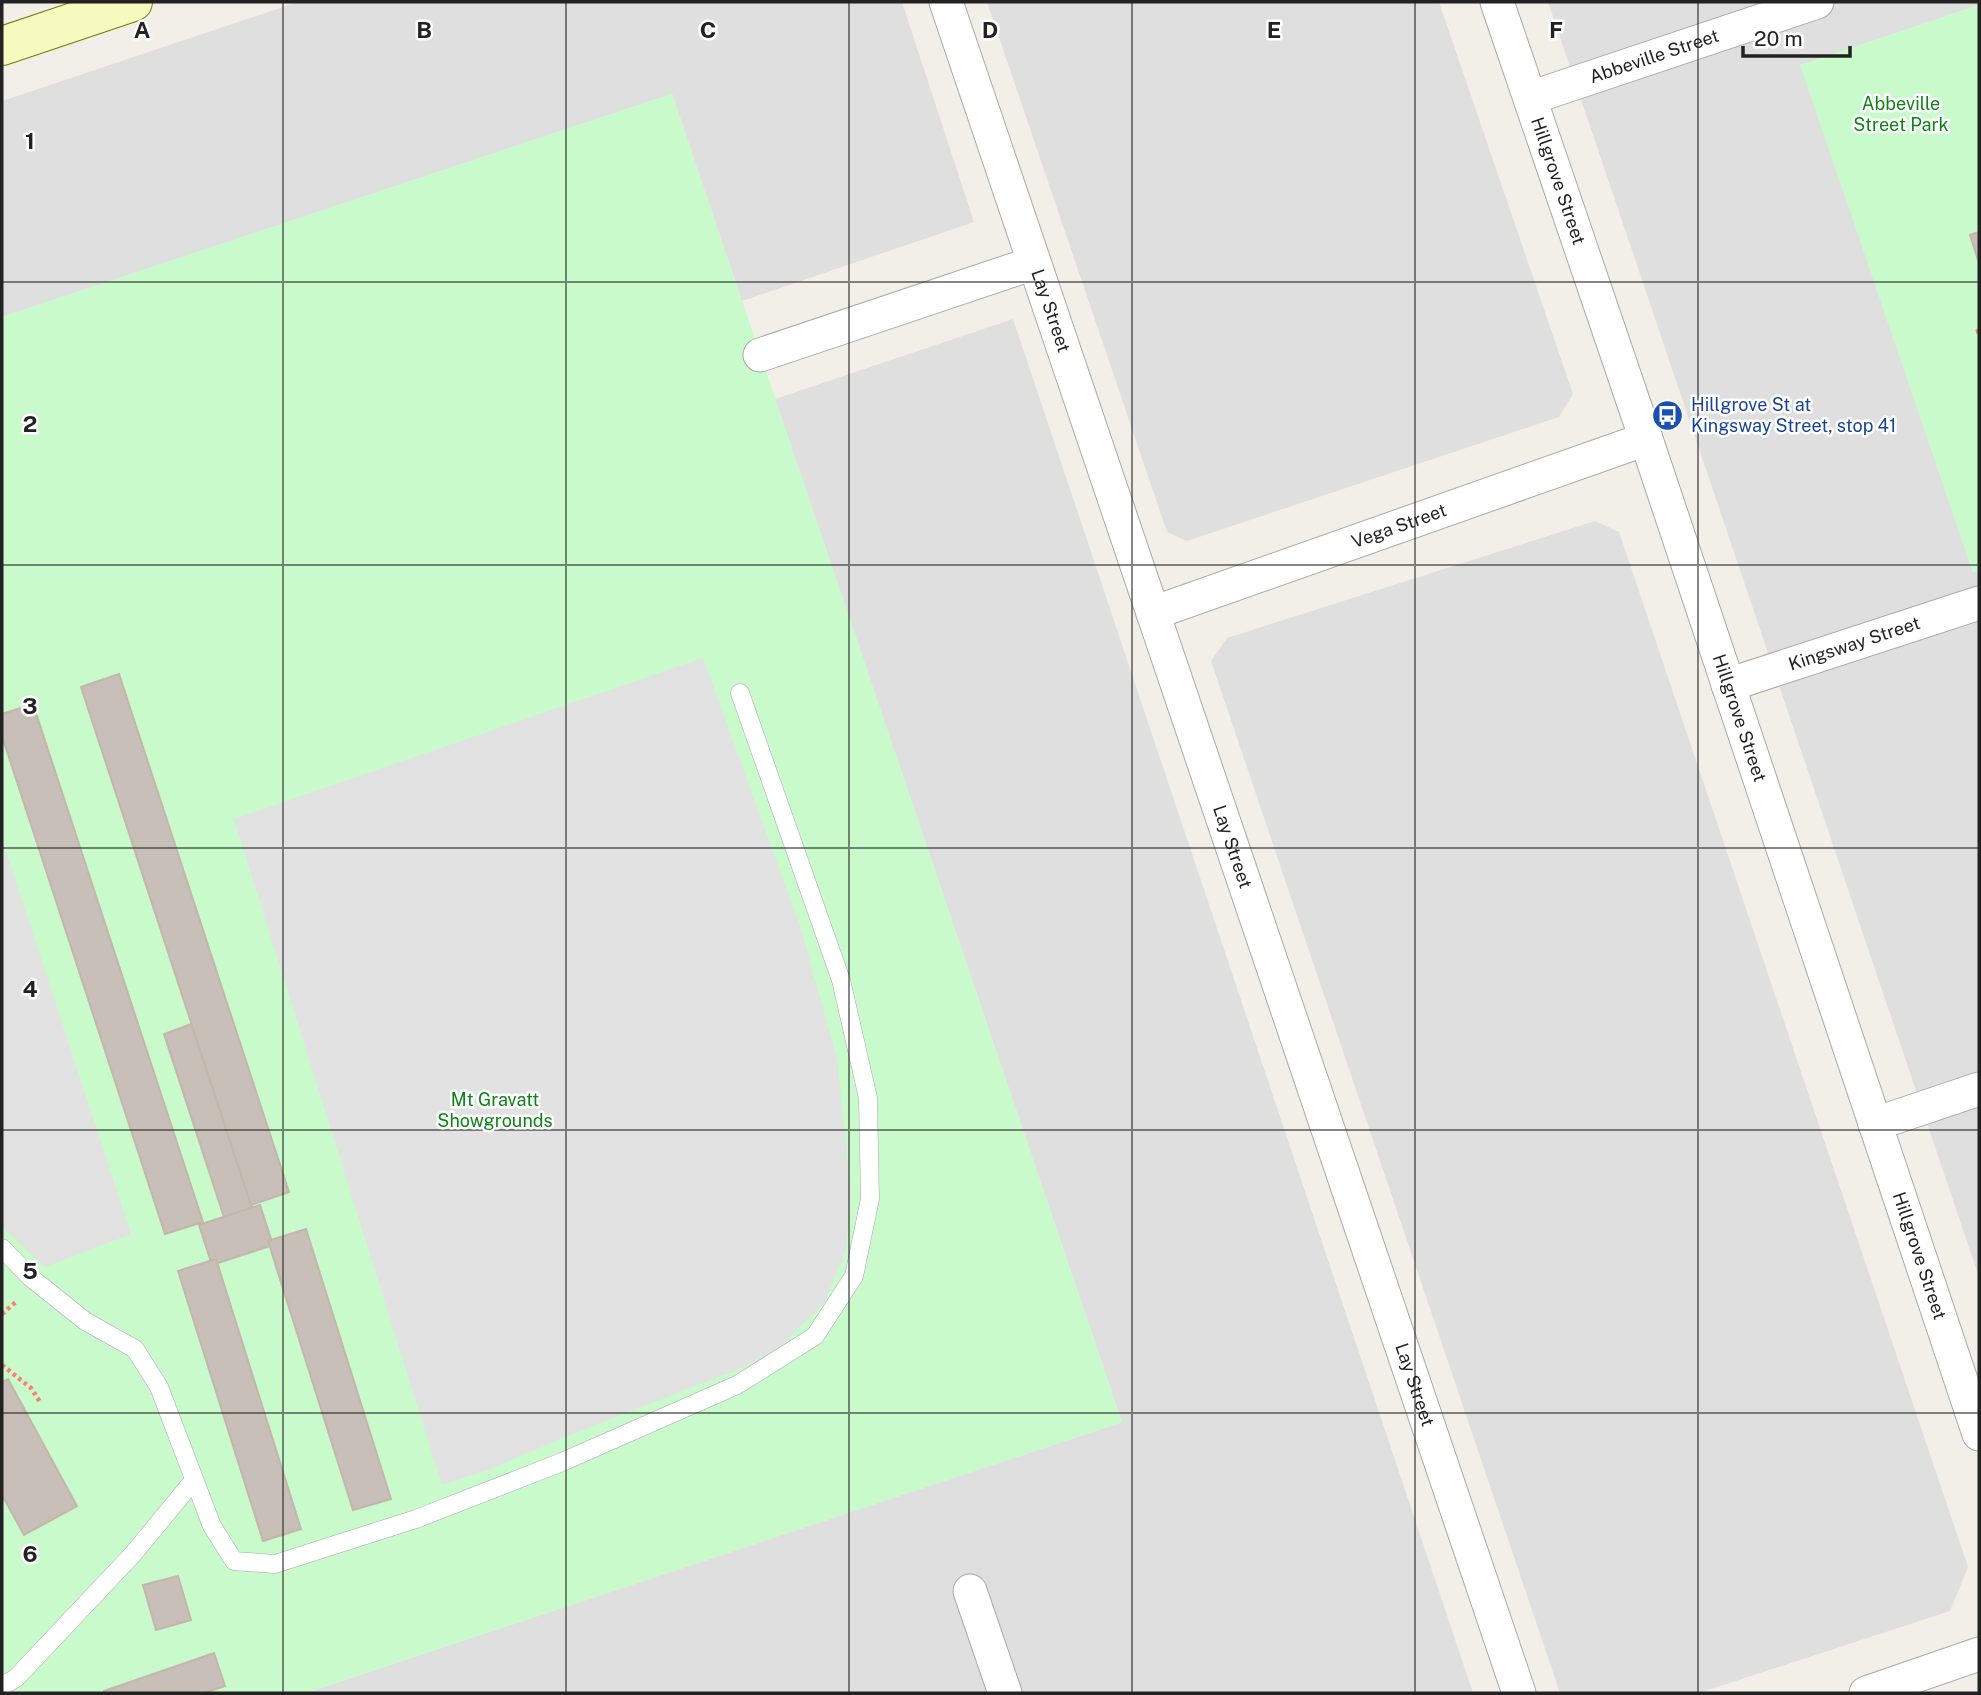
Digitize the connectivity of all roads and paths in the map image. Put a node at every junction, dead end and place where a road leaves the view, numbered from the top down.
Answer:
1 (133, 2) edge
2 (946, 2) edge
3 (1497, 2) edge
4 (1818, 2) edge
5 (2, 46) edge
6 (1530, 98) junction
7 (1034, 263) junction
8 (760, 355) dead end
9 (1646, 439) junction
10 (1979, 603) edge
11 (1153, 613) junction
12 (1728, 685) junction
13 (740, 693) dead end
14 (1979, 1089) edge
15 (1875, 1124) junction
16 (2, 1248) edge
17 (17, 1301) dead end
18 (2, 1314) edge
19 (2, 1365) edge
20 (40, 1402) dead end
21 (1979, 1434) edge
22 (194, 1480) junction
23 (970, 1591) dead end
24 (1979, 1654) edge
25 (2, 1686) edge
26 (1873, 1692) edge
27 (1005, 1693) edge
28 (1519, 1693) edge

1 - 5 main road
2 - 7 street, Lay Street
3 - 6 street, Hillgrove Street
4 - 6 street, Abbeville Street
6 - 9 street, Hillgrove Street
7 - 8 street
7 - 11 street, Lay Street
9 - 11 street, Vega Street
9 - 12 street, Hillgrove Street
10 - 12 street, Kingsway Street
11 - 28 street, Lay Street
12 - 15 street, Hillgrove Street
13 - 22 lane
14 - 15 street
15 - 21 street, Hillgrove Street
16 - 22 lane
17 - 18 path
19 - 20 path
22 - 25 lane
23 - 27 street
24 - 26 street

